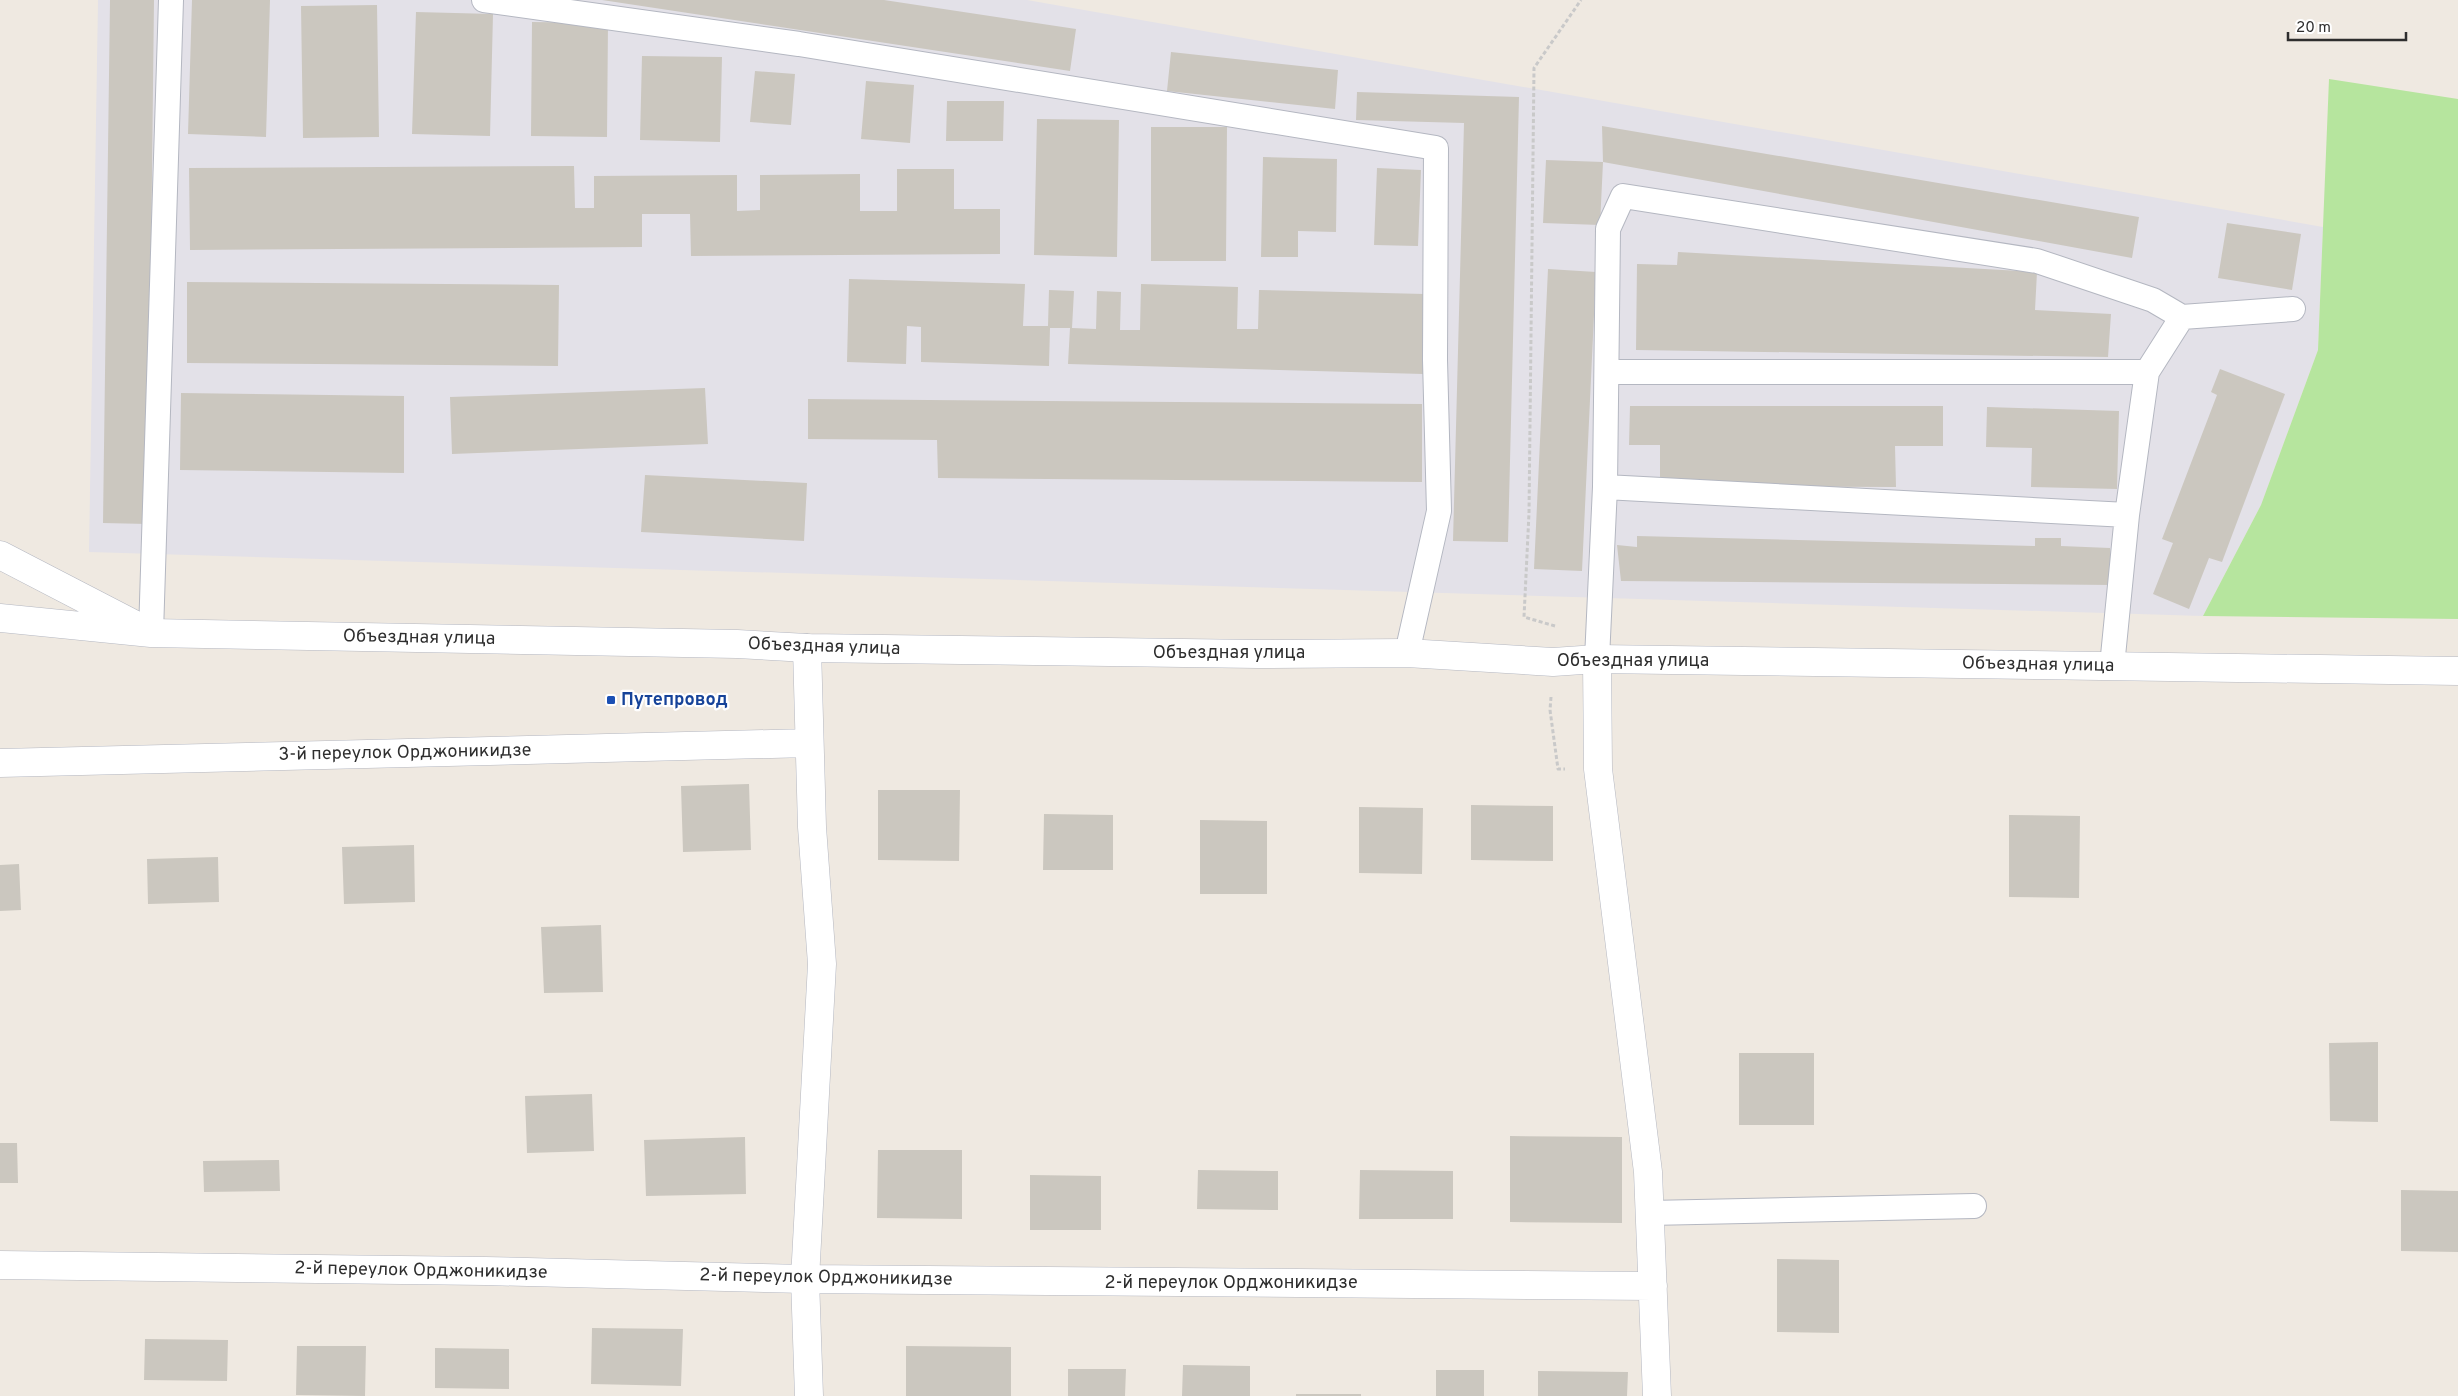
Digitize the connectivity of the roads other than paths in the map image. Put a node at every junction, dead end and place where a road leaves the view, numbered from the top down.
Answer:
1 (172, 0) edge
2 (484, 0) edge
3 (2293, 309) dead end
4 (2182, 317) junction
5 (1607, 372) junction
6 (2147, 372) junction
7 (1605, 487) junction
8 (2127, 515) junction
9 (0, 554) edge
10 (0, 618) edge
11 (151, 633) junction
12 (807, 648) junction
13 (1408, 653) junction
14 (1597, 659) junction
15 (2112, 666) junction
16 (2458, 671) edge
17 (810, 743) junction
18 (0, 763) edge
19 (1974, 1206) dead end
20 (1649, 1213) junction
21 (0, 1265) edge
22 (805, 1279) junction
23 (1653, 1286) junction
24 (809, 1396) edge
25 (1657, 1396) edge

1 - 11 lane
2 - 13 lane
3 - 4 lane
4 - 5 lane
4 - 6 lane
5 - 6 lane
5 - 7 lane
6 - 8 lane
7 - 8 lane
7 - 14 lane
8 - 15 lane
9 - 11 street
10 - 11 street, Объездная улица
11 - 12 street, Объездная улица
12 - 13 street, Объездная улица
12 - 17 street
13 - 14 street, Объездная улица
14 - 15 street, Объездная улица
14 - 20 street
15 - 16 street, Объездная улица
17 - 18 street, 3-й переулок Орджоникидзе
17 - 22 street
19 - 20 lane
20 - 23 street
21 - 22 street, 2-й переулок Орджоникидзе
22 - 23 street, 2-й переулок Орджоникидзе
22 - 24 street
23 - 25 street

